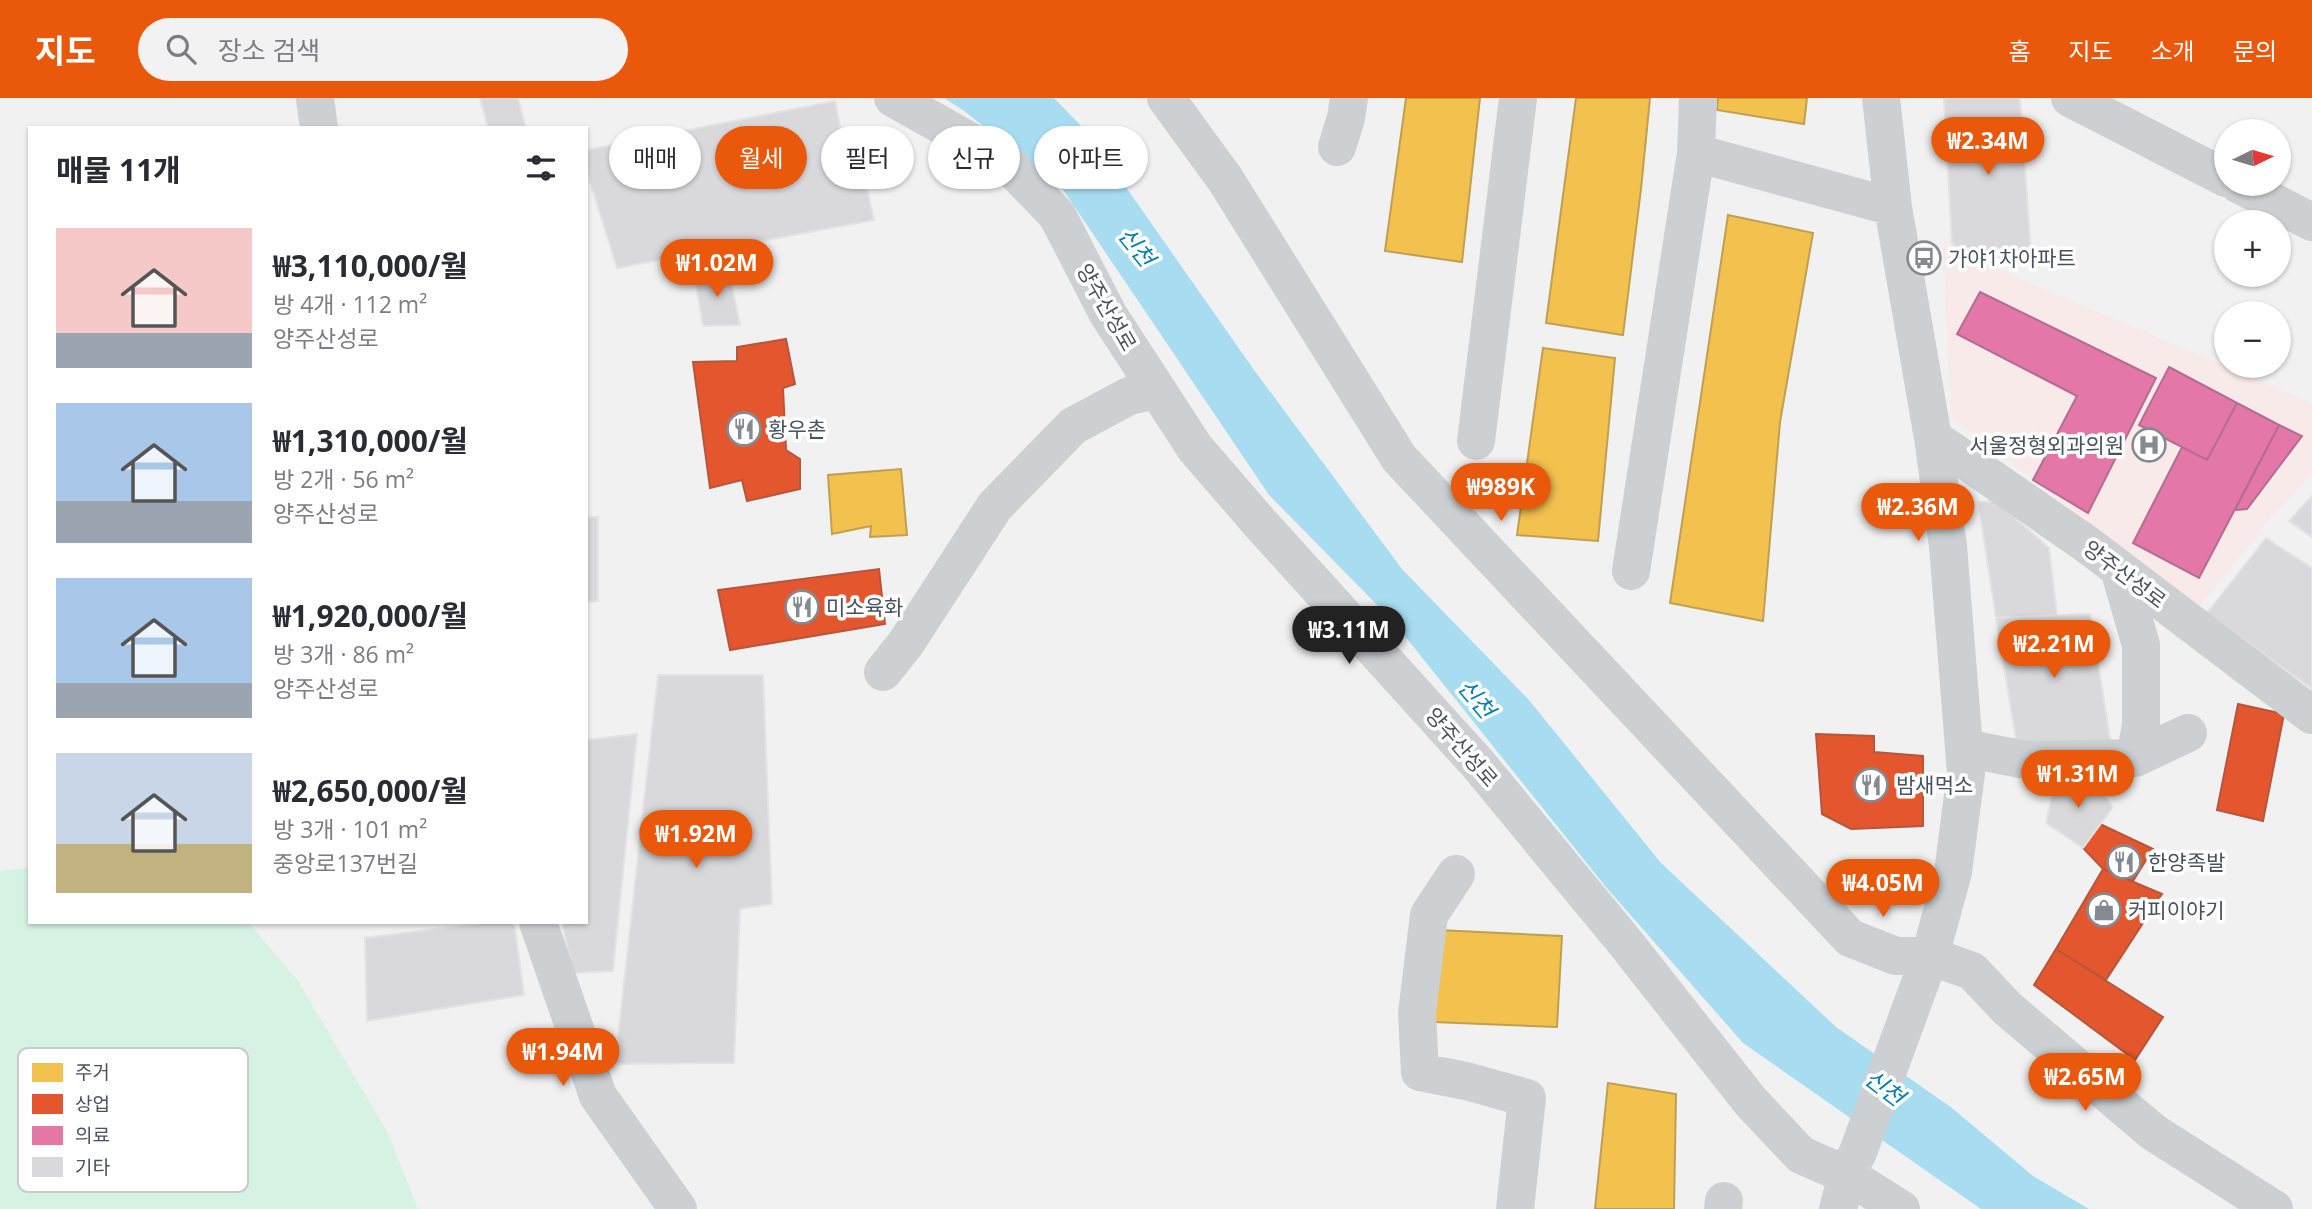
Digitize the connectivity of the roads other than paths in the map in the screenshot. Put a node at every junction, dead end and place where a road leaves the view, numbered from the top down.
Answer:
1 (315, 98) edge
2 (893, 98) edge
3 (1167, 98) edge
4 (1349, 98) edge
5 (1518, 98) edge
6 (1698, 98) edge
7 (1881, 98) edge
8 (2070, 98) edge
9 (318, 126) edge
10 (1338, 147) dead end
11 (1696, 153) junction
12 (2214, 172) edge
13 (2261, 196) edge
14 (1893, 207) junction
15 (2312, 222) edge
16 (1157, 390) junction
17 (1933, 438) junction
18 (1476, 441) dead end
19 (2119, 569) junction
20 (1631, 571) dead end
21 (883, 673) dead end
22 (2312, 715) edge
23 (2188, 733) dead end
24 (1964, 748) junction
25 (2135, 758) junction
26 (1456, 874) dead end
27 (539, 924) edge
28 (1930, 957) junction
29 (1848, 1179) edge
30 (678, 1209) edge
31 (1515, 1209) edge
32 (1901, 1209) edge
33 (2274, 1209) edge

1 - 9 street
2 - 16 street, 양주산성로
3 - 28 street
4 - 10 street
5 - 18 street
6 - 11 street
7 - 14 street
8 - 12 street
11 - 14 street
11 - 20 street
13 - 15 street
14 - 17 street
16 - 21 street
16 - 29 street, 양주산성로
17 - 19 street, 양주산성로
17 - 24 street
19 - 22 street, 양주산성로
19 - 25 street
23 - 25 street
24 - 25 street
24 - 28 street
26 - 31 street
27 - 30 street
28 - 29 street
28 - 33 street
29 - 32 street, 양주산성로

